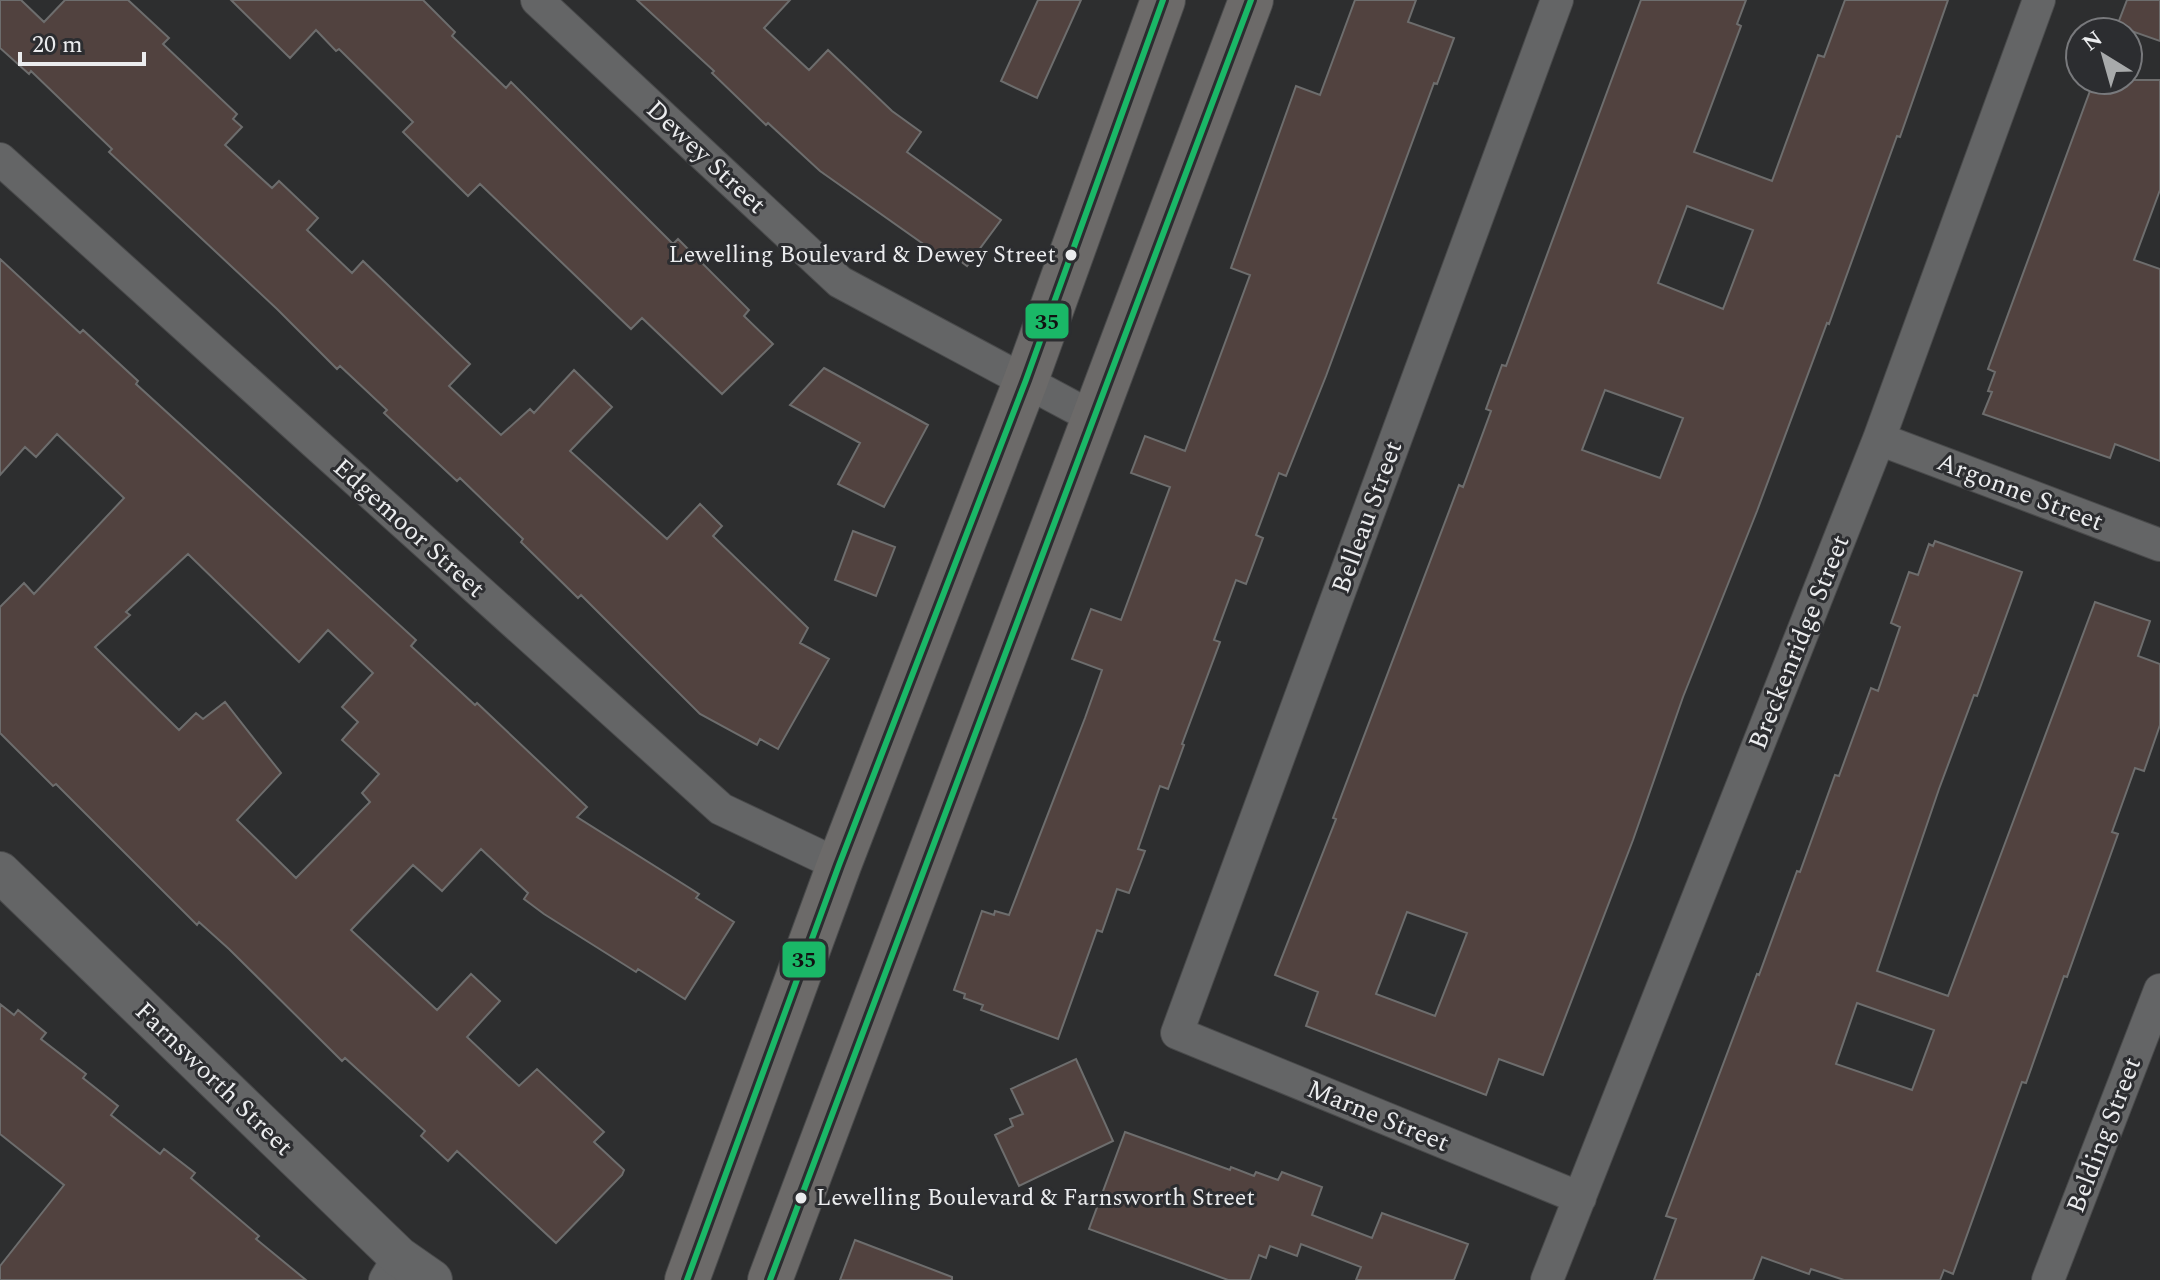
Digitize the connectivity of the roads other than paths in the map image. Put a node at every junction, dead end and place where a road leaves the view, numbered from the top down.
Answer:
1 (537, 0) edge
2 (1163, 0) edge
3 (1251, 0) edge
4 (1557, 0) edge
5 (2039, 0) edge
6 (0, 159) edge
7 (1026, 380) junction
8 (1094, 418) junction
9 (1879, 439) junction
10 (2160, 545) edge
11 (839, 865) junction
12 (0, 872) edge
13 (2160, 990) edge
14 (1177, 1033) joint
15 (1580, 1198) junction
16 (392, 1268) edge
17 (432, 1280) edge
18 (687, 1280) edge
19 (770, 1280) edge
20 (1547, 1280) edge
21 (2048, 1280) edge

1 - 7 street, Dewey Street
2 - 7 main road
3 - 8 main road
4 - 14 street, Belleau Street
5 - 9 street, Breckenridge Street
6 - 11 street, Edgemoor Street
7 - 8 street, Dewey Street
7 - 11 main road
8 - 19 main road
9 - 10 street, Argonne Street
9 - 15 street, Breckenridge Street
11 - 18 main road
12 - 16 street, Farnsworth Street
13 - 21 street, Belding Street
14 - 15 street, Marne Street
15 - 20 street, Breckenridge Street
16 - 17 street, Farnsworth Street

